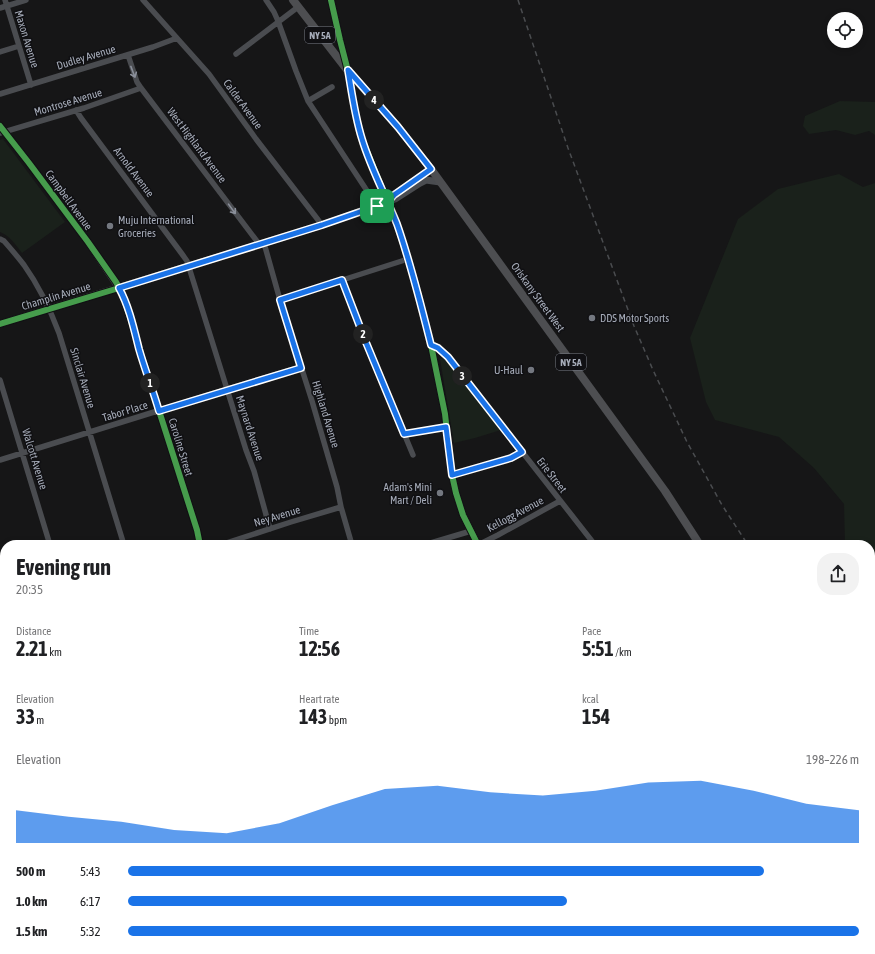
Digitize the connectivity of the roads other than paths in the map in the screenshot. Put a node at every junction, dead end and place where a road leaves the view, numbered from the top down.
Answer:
1 (26, 0) edge
2 (143, 0) edge
3 (266, 0) edge
4 (331, 0) edge
5 (6, 3) edge
6 (295, 3) edge
7 (0, 8) edge
8 (278, 21) junction
9 (177, 38) junction
10 (18, 46) junction
11 (0, 52) edge
12 (128, 54) junction
13 (236, 54) dead end
14 (348, 70) junction
15 (31, 84) junction
16 (332, 87) dead end
17 (141, 88) junction
18 (0, 94) edge
19 (308, 101) junction
20 (76, 110) junction
21 (2, 130) edge
22 (431, 169) junction
23 (440, 182) junction
24 (388, 202) junction
25 (377, 206) junction
26 (322, 225) junction
27 (0, 239) edge
28 (261, 244) junction
29 (408, 259) junction
30 (189, 266) junction
31 (342, 280) junction
32 (119, 288) junction
33 (280, 300) junction
34 (49, 309) junction
35 (0, 324) edge
36 (431, 345) junction
37 (301, 368) junction
38 (0, 380) edge
39 (228, 389) junction
40 (159, 411) junction
41 (446, 427) junction
42 (89, 432) junction
43 (404, 434) junction
44 (522, 452) junction
45 (22, 453) junction
46 (413, 454) dead end
47 (0, 460) edge
48 (452, 475) junction
49 (560, 501) junction
50 (341, 507) junction
51 (270, 529) junction
52 (471, 531) junction
53 (48, 540) edge
54 (122, 540) edge
55 (199, 540) edge
56 (236, 540) edge
57 (351, 540) edge
58 (441, 540) edge
59 (476, 540) edge
60 (488, 540) edge
61 (591, 540) edge
62 (697, 540) edge

1 - 5 street
2 - 9 street, Calder Avenue
3 - 8 street
4 - 14 street
5 - 7 street
5 - 10 street, Maxon Avenue
6 - 8 street
6 - 14 main road, NY 5A
8 - 13 street
8 - 19 street
9 - 12 street, Dudley Avenue
9 - 26 street, Calder Avenue
10 - 11 street
10 - 15 street, Maxon Avenue
12 - 15 street, Dudley Avenue
12 -> 17 street, West Highland Avenue
14 - 22 main road, Oriskany Street West / NY 5A
14 - 24 street
15 - 18 street, Dudley Avenue
16 - 19 street
17 - 20 street, Montrose Avenue
17 -> 28 street, West Highland Avenue
19 - 25 street
20 - 21 street, Montrose Avenue
20 - 30 street, Arnold Avenue
21 - 32 street, Campbell Avenue
22 - 23 main road, Oriskany Street West / NY 5A
22 - 24 street, Champlin Avenue
23 - 24 street, Champlin Avenue
23 - 62 main road, Oriskany Street West / NY 5A
24 - 25 street, Champlin Avenue
24 - 29 street
25 - 26 street, Champlin Avenue
26 - 28 street, Champlin Avenue
27 - 34 street, Sinclair Avenue
28 - 30 street, Champlin Avenue
28 - 33 street, Highland Avenue
29 - 31 street
29 - 36 street
30 - 32 street, Champlin Avenue
30 - 39 street, Maynard Avenue
31 - 33 street
31 - 43 street
32 - 34 street, Champlin Avenue
32 - 40 street, Caroline Street
33 - 37 street, Highland Avenue
34 - 35 street, Champlin Avenue
34 - 42 street, Sinclair Avenue
36 - 41 street
36 - 44 street, Erie Street
37 - 39 street, Tabor Place
37 - 50 street, Highland Avenue
38 - 45 street, Walcott Avenue
39 - 40 street, Tabor Place
39 - 51 street, Maynard Avenue
40 - 42 street, Tabor Place
40 - 55 street, Caroline Street
41 - 43 street
41 - 48 street
42 - 45 street, Tabor Place
42 - 54 street, Sinclair Avenue
43 - 46 street
44 - 48 street
44 - 49 street, Erie Street
45 - 47 street, Tabor Place
45 - 53 street, Walcott Avenue
48 - 52 street
49 - 60 street, Kellogg Avenue
49 - 61 street, Erie Street
50 - 51 street, Ney Avenue
50 - 57 street, Highland Avenue
51 - 56 street, Ney Avenue
52 - 58 street, Kellogg Avenue
52 - 59 street

